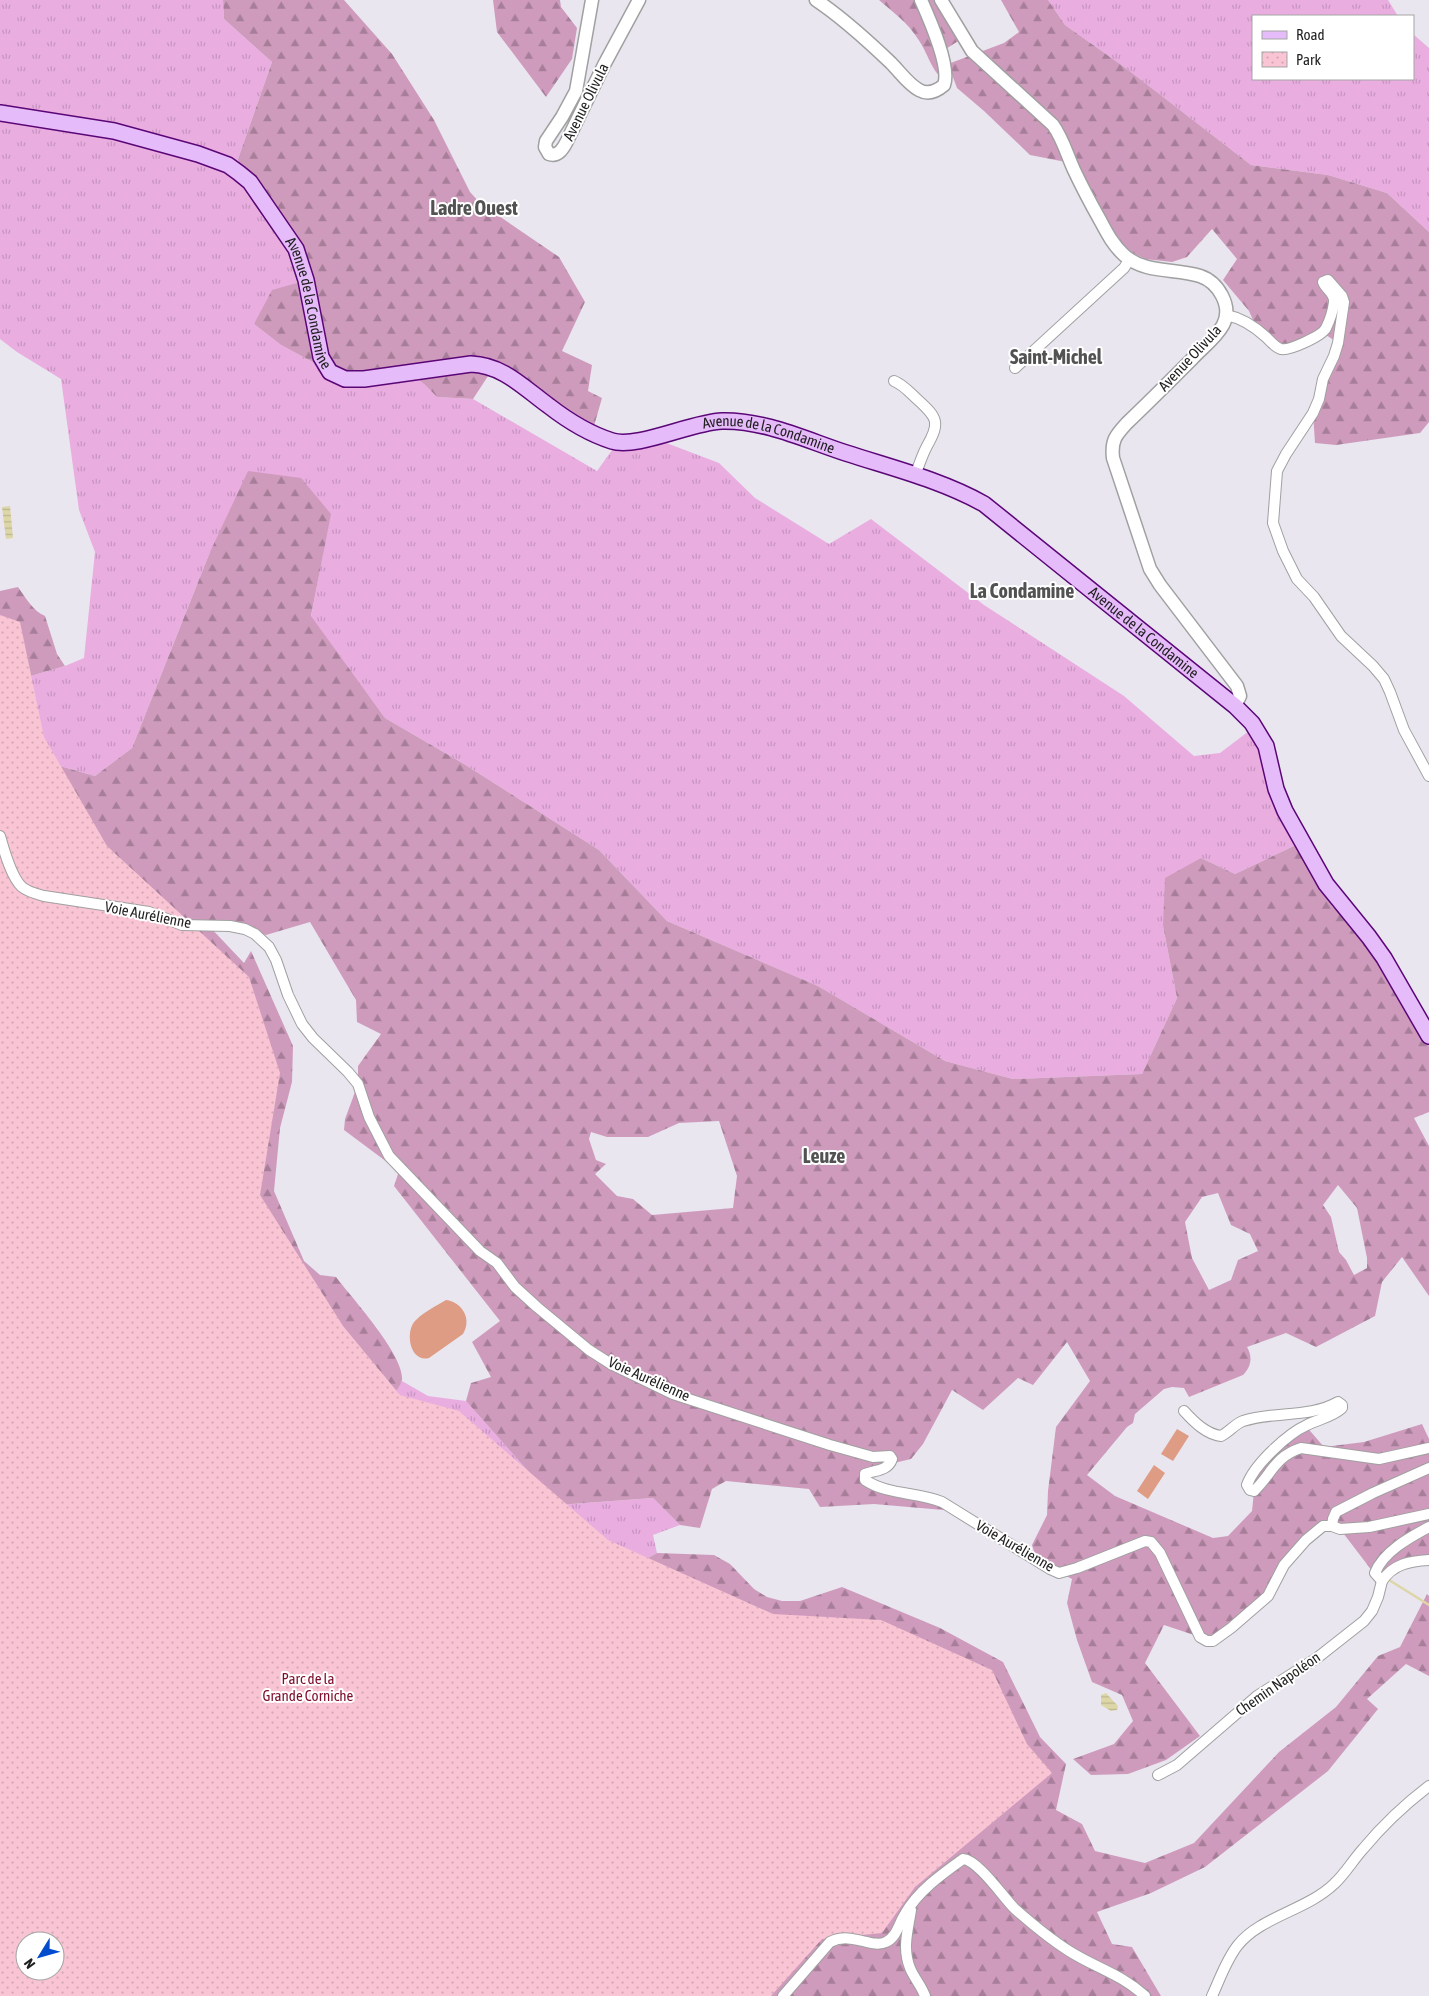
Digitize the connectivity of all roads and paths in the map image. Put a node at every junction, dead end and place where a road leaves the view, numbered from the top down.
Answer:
1 (592, 0) edge
2 (639, 0) edge
3 (816, 0) edge
4 (921, 0) edge
5 (941, 0) edge
6 (0, 114) edge
7 (1130, 260) junction
8 (1226, 315) junction
9 (1015, 368) dead end
10 (894, 381) dead end
11 (915, 475) junction
12 (1234, 706) junction
13 (1429, 776) edge
14 (0, 836) edge
15 (1429, 1036) edge
16 (1184, 1411) dead end
17 (1429, 1448) edge
18 (1429, 1468) edge
19 (1429, 1514) edge
20 (1332, 1526) junction
21 (1429, 1527) edge
22 (1429, 1560) edge
23 (1382, 1581) junction
24 (1158, 1775) dead end
25 (1429, 1786) edge
26 (909, 1907) junction
27 (783, 1996) edge
28 (925, 1996) edge
29 (1145, 1996) edge
30 (1212, 1996) edge

1 - 2 street, Avenue Olivula
3 - 4 street
5 - 7 street, Avenue Olivula
6 - 11 main road, Avenue de la Condamine
7 - 8 street, Avenue Olivula
7 - 9 street
8 - 12 street, Avenue Olivula
8 - 13 street
10 - 11 street
11 - 12 main road, Avenue de la Condamine
12 - 15 main road, Avenue de la Condamine
14 - 20 street, Voie Aurélienne
16 - 17 street
18 - 20 street
19 - 20 street
21 - 23 street
22 - 23 street
23 - 24 street, Chemin Napoléon
25 - 30 street
26 - 27 street
26 - 28 street
26 - 29 street

